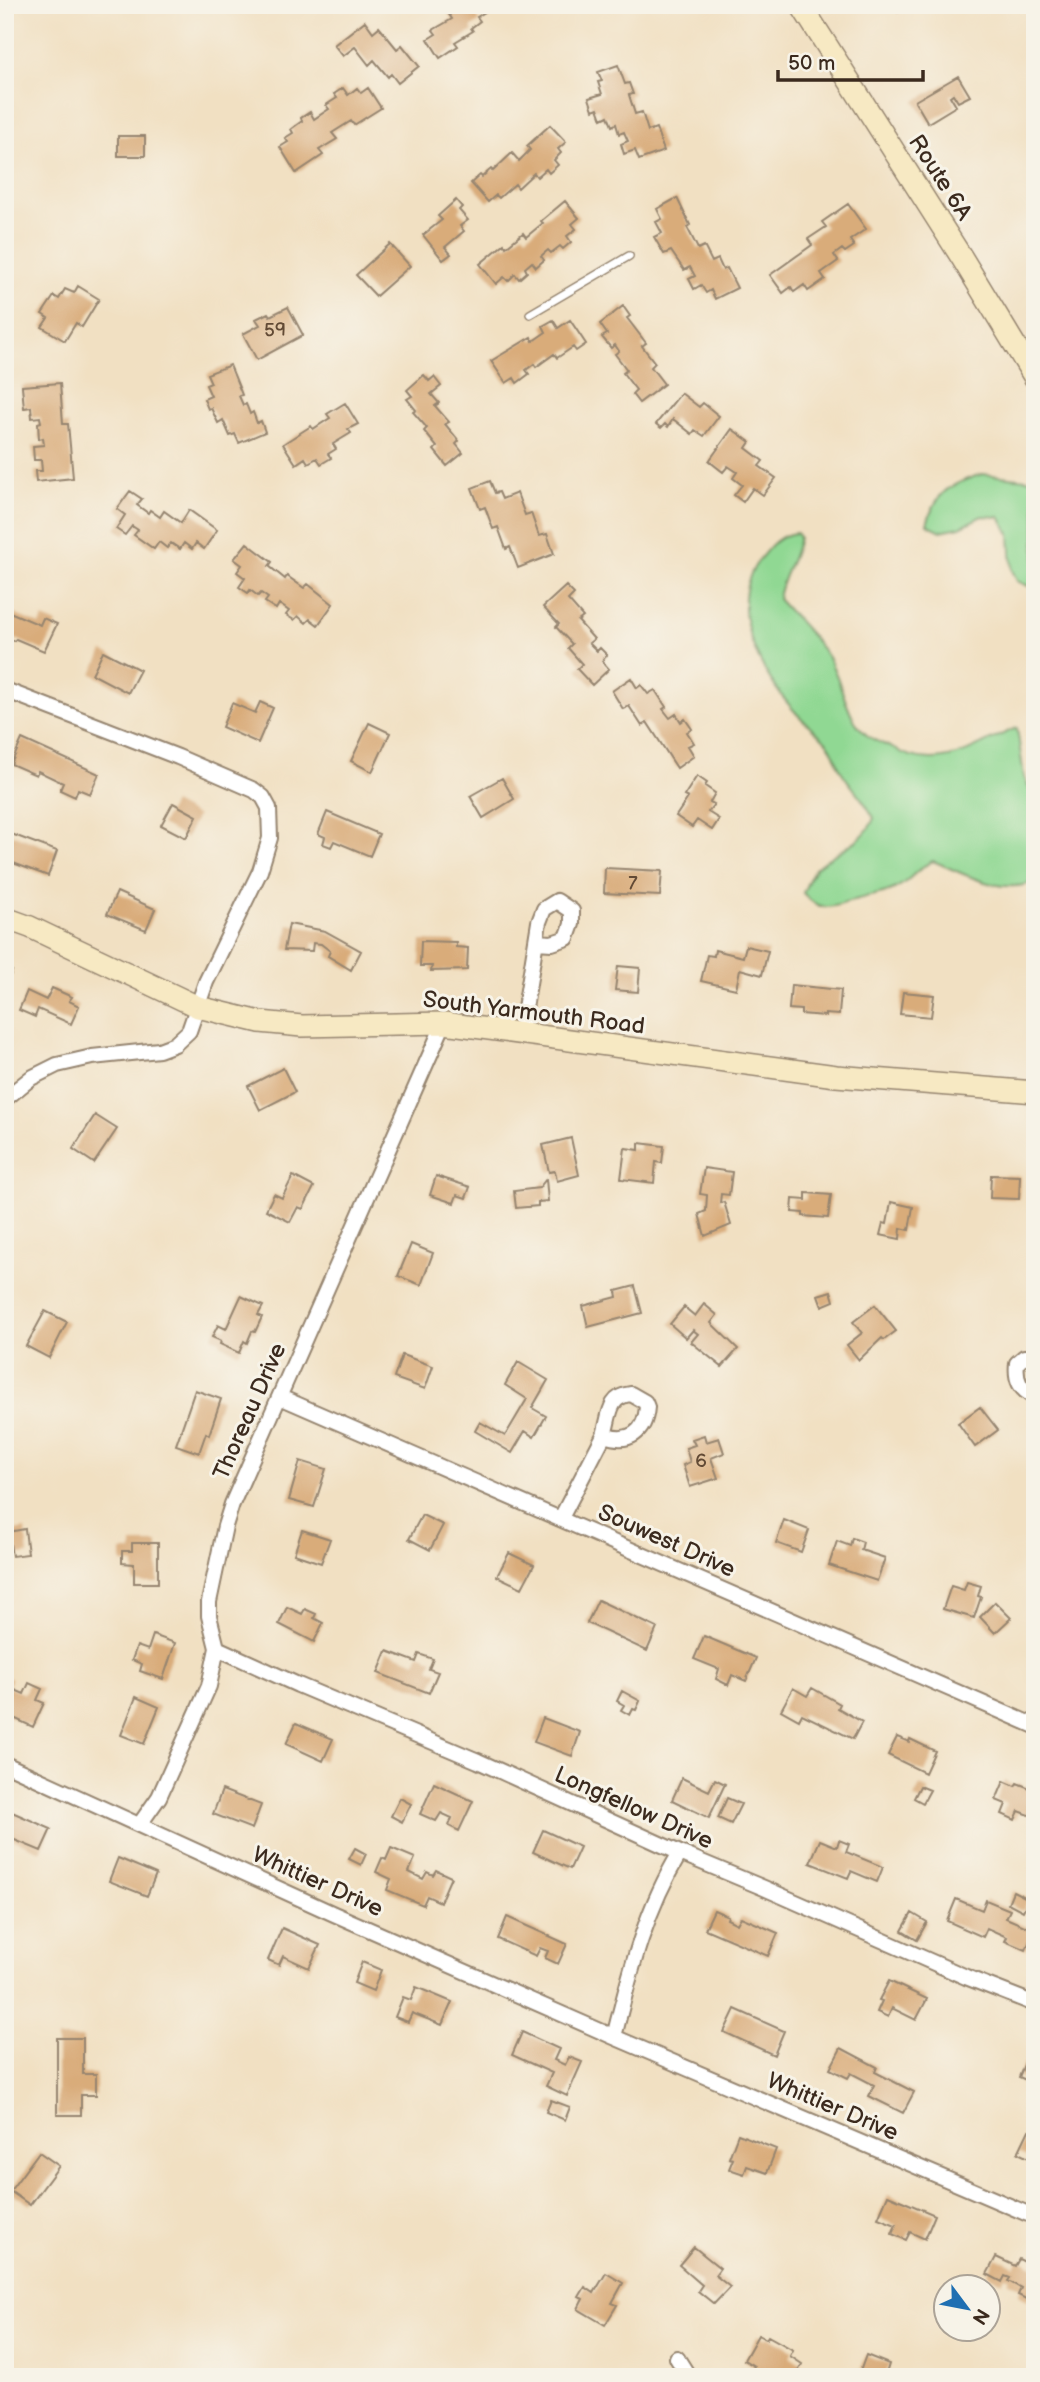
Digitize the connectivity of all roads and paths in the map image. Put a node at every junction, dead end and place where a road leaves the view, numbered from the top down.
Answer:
1 (801, 5) edge
2 (629, 256) dead end
3 (530, 314) dead end
4 (1035, 378) edge
5 (5, 690) edge
6 (5, 918) edge
7 (536, 943) dead end
8 (198, 1007) junction
9 (444, 1023) junction
10 (521, 1033) junction
11 (1035, 1092) edge
12 (5, 1099) edge
13 (1035, 1357) edge
14 (280, 1397) junction
15 (1035, 1397) edge
16 (604, 1434) dead end
17 (561, 1518) junction
18 (217, 1648) junction
19 (1035, 1726) edge
20 (5, 1764) edge
21 (140, 1824) junction
22 (680, 1853) junction
23 (1035, 2004) edge
24 (614, 2037) junction
25 (1035, 2217) edge
26 (677, 2358) dead end
27 (689, 2377) edge

1 - 4 main road, Route 6A
2 - 3 lane
5 - 8 street
6 - 8 main road, South Yarmouth Road
7 - 10 street
8 - 9 main road, South Yarmouth Road
8 - 12 street
9 - 10 main road, South Yarmouth Road
9 - 14 street, Thoreau Drive
10 - 11 main road, South Yarmouth Road
13 - 15 street
14 - 17 street, Souwest Drive
14 - 18 street, Thoreau Drive
16 - 17 street
17 - 19 street, Souwest Drive
18 - 21 street, Thoreau Drive
18 - 22 street, Longfellow Drive
20 - 21 street, Whittier Drive
21 - 24 street, Whittier Drive
22 - 23 street, Longfellow Drive
22 - 24 street
24 - 25 street, Whittier Drive
26 - 27 street

